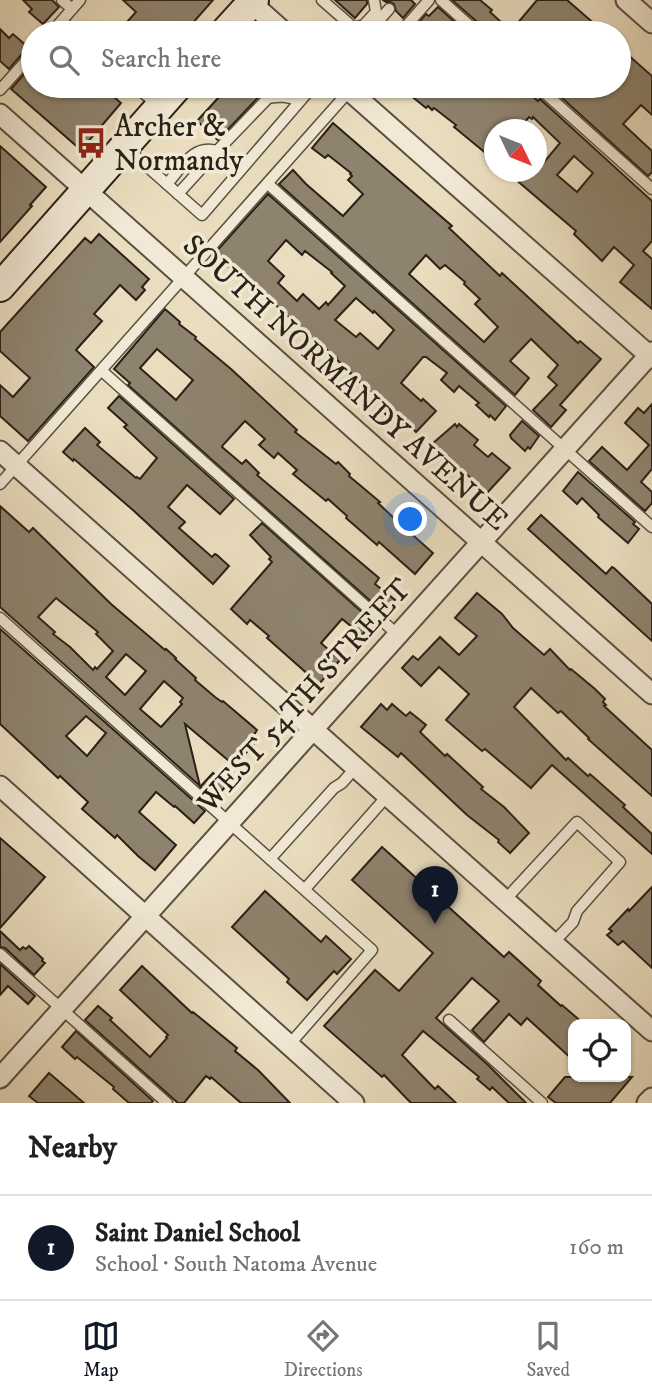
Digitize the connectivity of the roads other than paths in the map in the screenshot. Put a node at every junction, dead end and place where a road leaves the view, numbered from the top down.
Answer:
1 (62, 0) edge
2 (80, 0) edge
3 (320, 0) edge
4 (374, 0) edge
5 (429, 0) edge
6 (441, 0) edge
7 (626, 0) edge
8 (251, 1) edge
9 (72, 9) junction
10 (389, 9) dead end
11 (62, 21) edge
12 (234, 21) edge
13 (272, 21) edge
14 (339, 21) edge
15 (346, 21) edge
16 (368, 21) edge
17 (378, 21) edge
18 (411, 21) edge
19 (465, 21) edge
20 (652, 23) edge
21 (21, 66) edge
22 (0, 90) edge
23 (149, 98) edge
24 (167, 98) edge
25 (274, 98) edge
26 (291, 98) edge
27 (302, 98) edge
28 (340, 98) edge
29 (361, 98) edge
30 (550, 98) edge
31 (299, 101) junction
32 (159, 107) junction
33 (0, 114) edge
34 (124, 146) junction
35 (217, 151) junction
36 (167, 184) junction
37 (268, 184) junction
38 (652, 189) edge
39 (86, 190) junction
40 (178, 194) junction
41 (183, 276) junction
42 (0, 287) edge
43 (651, 355) edge
44 (102, 371) junction
45 (565, 449) junction
46 (0, 451) edge
47 (17, 466) junction
48 (0, 484) edge
49 (652, 527) edge
50 (481, 542) junction
51 (0, 618) edge
52 (398, 635) junction
53 (652, 694) edge
54 (314, 729) junction
55 (356, 767) junction
56 (0, 786) edge
57 (388, 795) junction
58 (229, 822) junction
59 (270, 859) junction
60 (305, 889) junction
61 (505, 901) junction
62 (145, 916) junction
63 (552, 944) junction
64 (0, 954) edge
65 (62, 1009) junction
66 (449, 1020) dead end
67 (652, 1031) edge
68 (289, 1045) junction
69 (0, 1078) edge
70 (652, 1098) edge
71 (167, 1103) edge
72 (354, 1103) edge
73 (542, 1103) edge
74 (647, 1103) edge

1 - 9 lane
2 - 9 lane
3 - 14 lane
3 - 15 lane
4 - 16 lane
5 - 18 lane
6 - 19 lane
7 - 20 street
8 - 12 main road
8 - 13 street
9 - 11 lane
10 - 17 lane
21 - 22 lane
23 - 32 lane
24 - 32 main road
25 - 35 lane
26 - 31 lane
27 - 31 lane
28 - 37 lane
29 - 43 street
30 - 38 lane
31 - 40 lane
32 - 34 main road
33 - 39 street, SOUTH NORMANDY AVENUE
34 - 36 lane
34 - 39 main road
35 - 36 lane
35 - 40 lane
36 - 40 lane
37 - 41 lane
37 - 45 lane
39 - 41 street, SOUTH NORMANDY AVENUE
39 - 42 main road
41 - 44 lane
41 - 50 street, SOUTH NORMANDY AVENUE
43 - 45 street, WEST 54TH STREET
44 - 47 lane
44 - 52 lane
45 - 49 lane
45 - 50 street, WEST 54TH STREET
46 - 47 street
47 - 48 lane
47 - 54 street
50 - 52 street, WEST 54TH STREET
50 - 53 street, SOUTH NORMANDY AVENUE
51 - 58 lane
52 - 54 street, WEST 54TH STREET
54 - 55 street
54 - 58 street, WEST 54TH STREET
55 - 57 street
55 - 59 lane
56 - 62 street
57 - 60 lane
57 - 61 street
58 - 59 lane
58 - 62 street, WEST 54TH STREET
59 - 60 lane
60 - 68 lane
61 - 63 street
61 - 63 lane
62 - 65 street, WEST 54TH STREET
62 - 68 street
63 - 67 street
64 - 65 lane
65 - 69 street, WEST 54TH STREET
65 - 71 lane
66 - 73 lane
68 - 72 street
70 - 74 street

